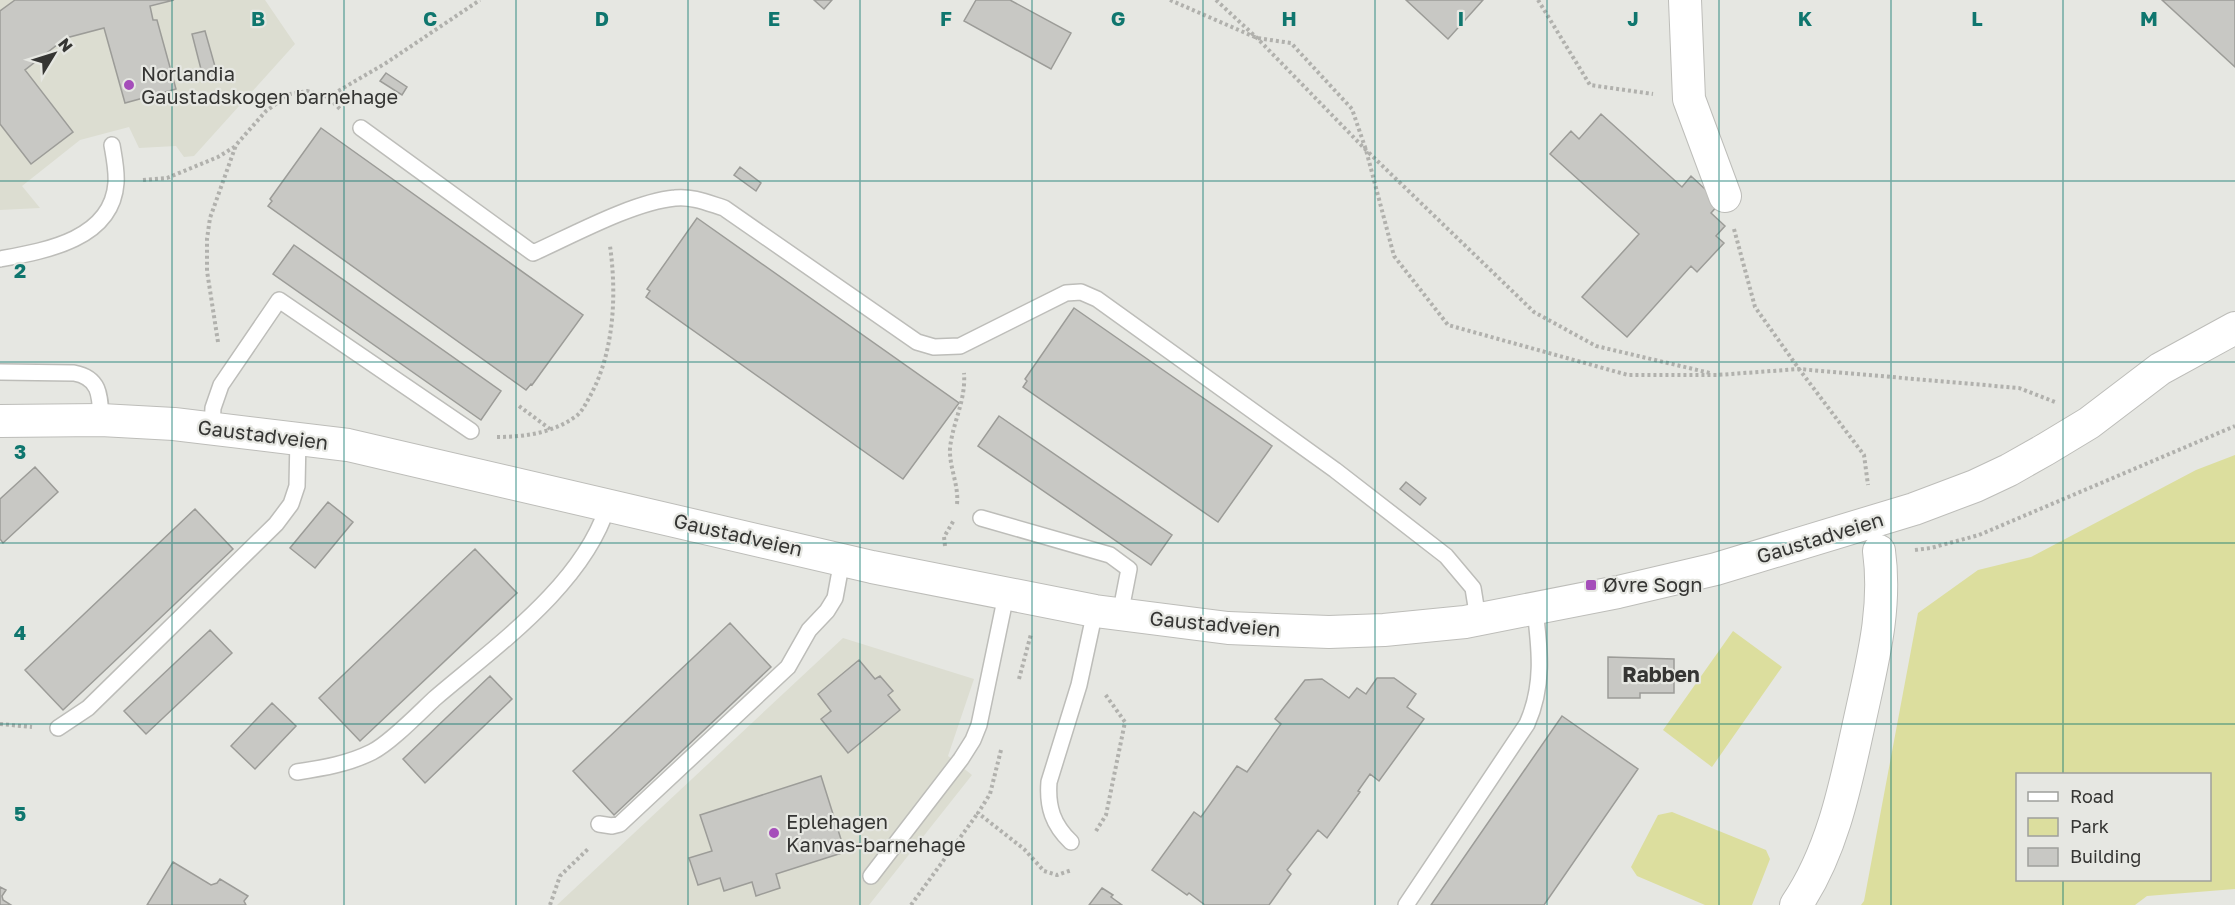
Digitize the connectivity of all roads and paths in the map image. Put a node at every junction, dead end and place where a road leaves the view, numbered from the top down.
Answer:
1 (480, 0) edge
2 (1170, 0) edge
3 (1216, 0) edge
4 (1538, 0) edge
5 (1685, 0) edge
6 (1257, 38) junction
7 (328, 97) junction
8 (1689, 99) junction
9 (361, 128) joint
10 (112, 145) dead end
11 (236, 145) junction
12 (1366, 150) junction
13 (116, 183) junction
14 (1725, 196) joint
15 (606, 220) junction
16 (0, 259) edge
17 (2235, 328) edge
18 (1799, 369) junction
19 (0, 372) edge
20 (229, 373) junction
21 (1717, 375) junction
22 (965, 386) dead end
23 (519, 406) dead end
24 (101, 420) junction
25 (0, 421) edge
26 (2089, 423) junction
27 (2235, 426) edge
28 (212, 428) junction
29 (551, 430) junction
30 (471, 431) dead end
31 (298, 438) junction
32 (485, 475) junction
33 (608, 505) junction
34 (956, 508) dead end
35 (955, 516) dead end
36 (981, 518) dead end
37 (1874, 537) junction
38 (842, 560) junction
39 (945, 583) junction
40 (1006, 595) junction
41 (1535, 610) junction
42 (1108, 613) junction
43 (1478, 620) junction
44 (58, 728) dead end
45 (297, 772) dead end
46 (978, 813) dead end
47 (605, 825) joint
48 (1071, 842) dead end
49 (871, 876) dead end
50 (550, 905) edge
51 (911, 905) edge
52 (1406, 905) edge
53 (1796, 905) edge

1 - 7 path
2 - 6 path
3 - 6 path
4 - 8 path
5 - 8 street
6 - 12 path
6 - 12 path
7 - 9 path
7 - 11 path
8 - 14 street
9 - 15 lane
10 - 13 lane
11 - 13 path
11 - 20 path
12 - 21 path
12 - 21 path
13 - 16 lane
14 - 18 path
15 - 29 path
15 - 43 lane
17 - 26 street, Gaustadveien
18 - 21 path
18 - 26 path
18 - 37 path
19 - 24 lane
20 - 28 lane
20 - 30 lane
22 - 34 path
23 - 29 path
24 - 25 street, Gaustadveien
24 - 28 street, Gaustadveien
26 - 37 street, Gaustadveien
27 - 37 path
28 - 31 street, Gaustadveien
29 - 32 path
31 - 32 street, Gaustadveien
31 - 44 lane
32 - 33 street, Gaustadveien
33 - 38 street, Gaustadveien
33 - 45 lane
35 - 39 path
36 - 42 lane
37 - 41 street, Gaustadveien
37 - 53 street, Gaustadveien
38 - 39 street, Gaustadveien
38 - 47 lane
39 - 40 street, Gaustadveien
40 - 42 street, Gaustadveien
40 - 49 lane
41 - 43 street, Gaustadveien
41 - 52 lane
42 - 43 street, Gaustadveien
42 - 48 lane
46 - 51 path
47 - 50 path

